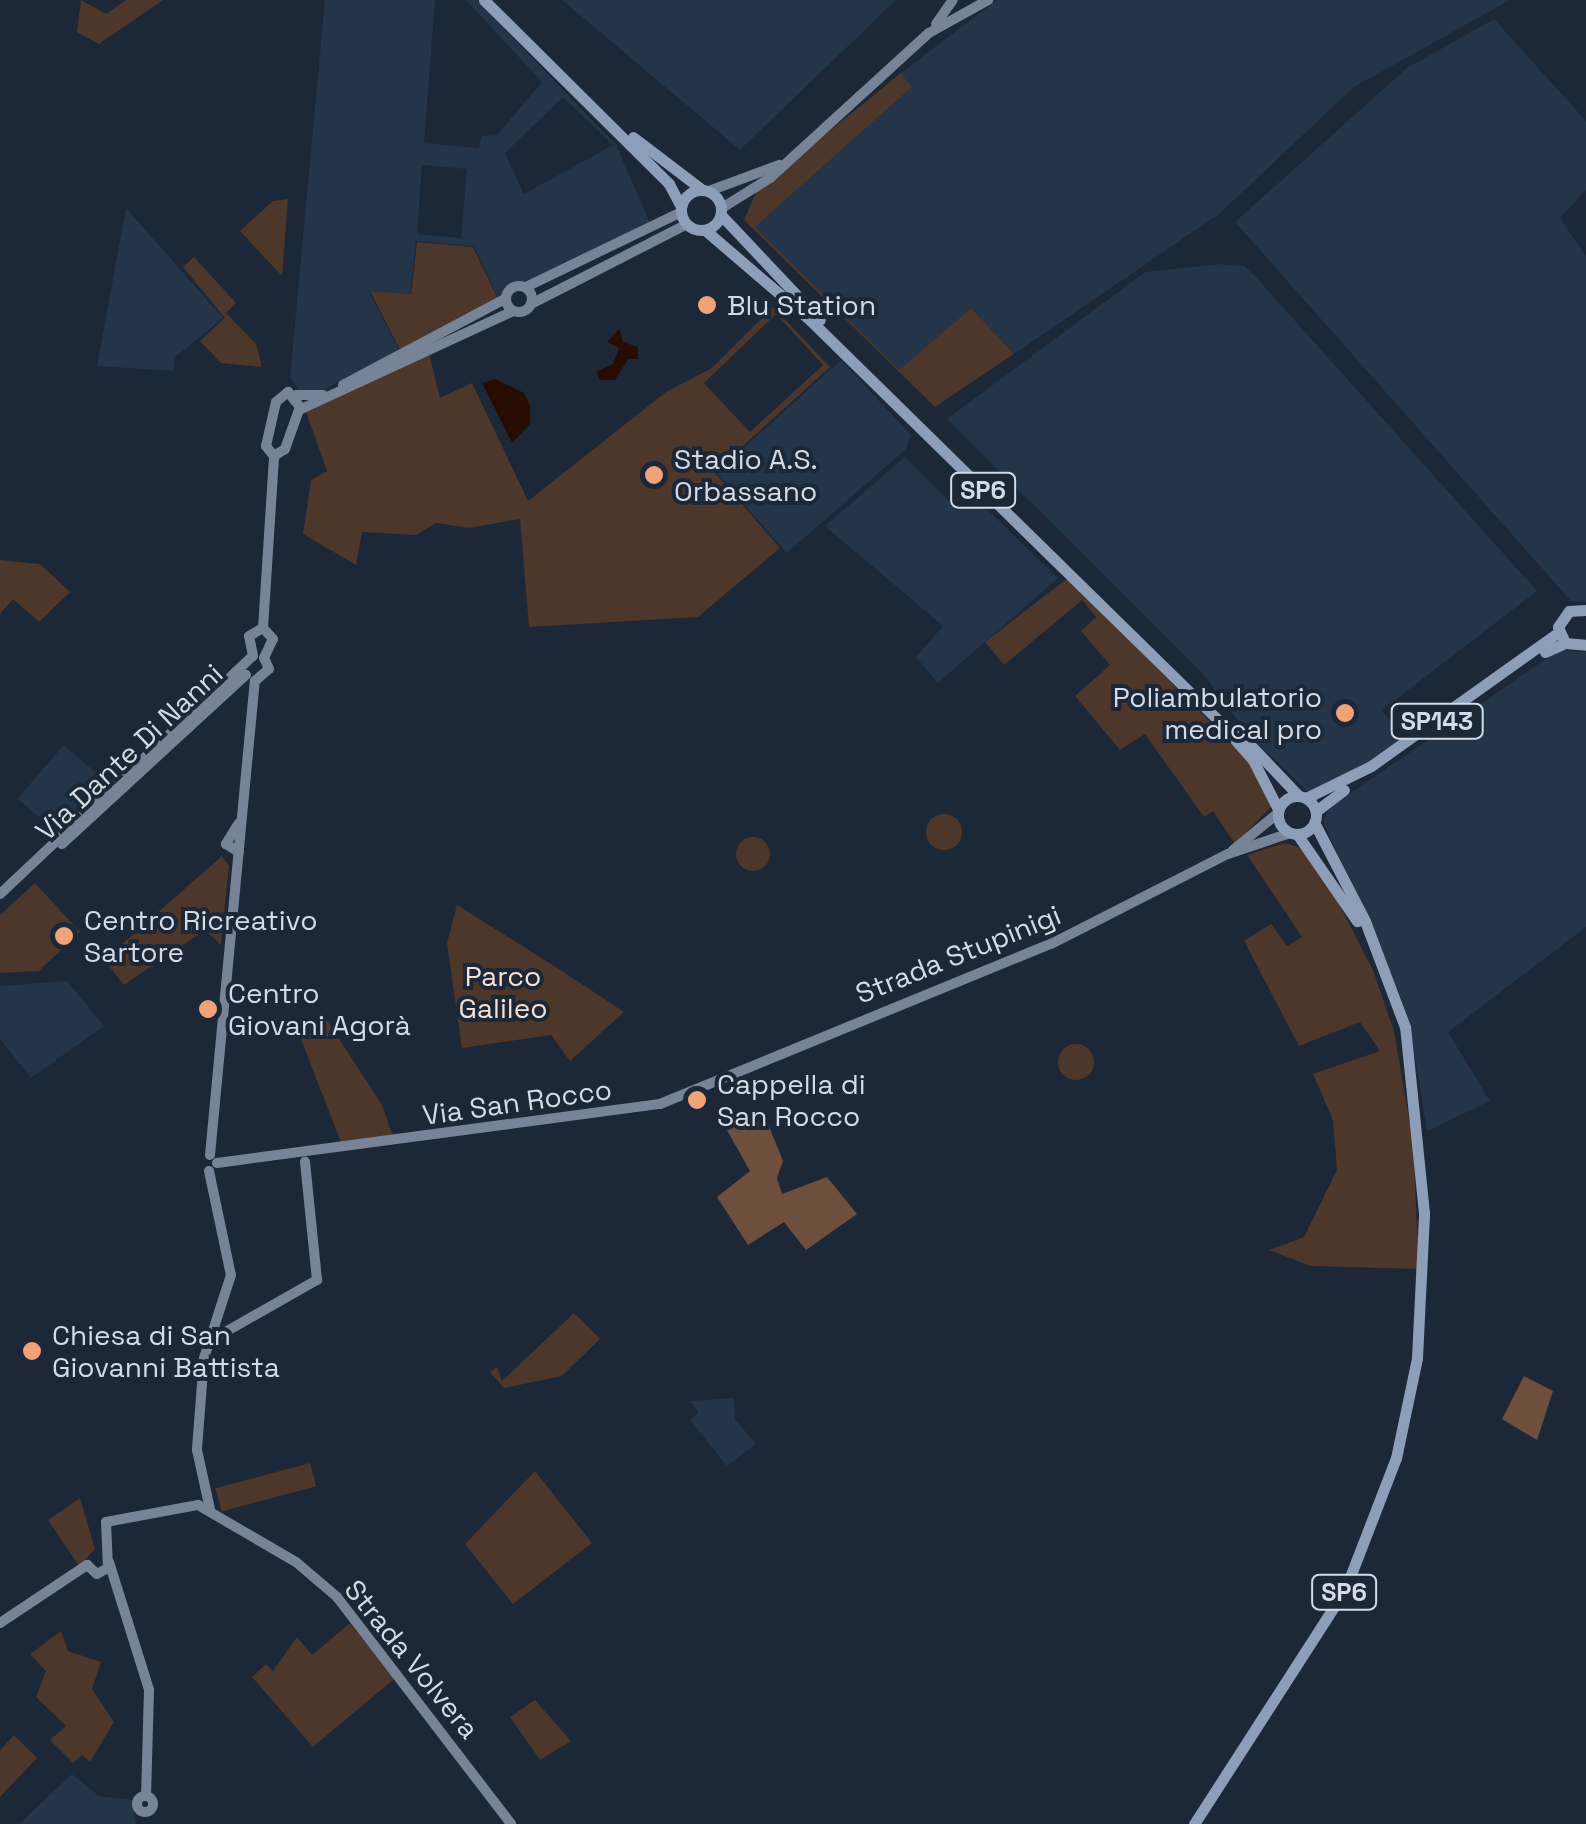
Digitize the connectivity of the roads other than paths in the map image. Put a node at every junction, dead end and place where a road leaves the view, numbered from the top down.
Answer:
1 (484, 0) edge
2 (495, 0) edge
3 (955, 0) edge
4 (988, 0) edge
5 (968, 9) junction
6 (929, 33) junction
7 (784, 163) junction
8 (705, 190) junction
9 (722, 212) junction
10 (683, 214) junction
11 (704, 230) junction
12 (526, 288) junction
13 (505, 299) junction
14 (531, 304) junction
15 (513, 311) junction
16 (296, 395) junction
17 (299, 410) junction
18 (274, 456) junction
19 (1586, 610) edge
20 (262, 628) junction
21 (1562, 637) junction
22 (1586, 645) edge
23 (259, 654) junction
24 (248, 674) junction
25 (1302, 797) junction
26 (1278, 811) junction
27 (1315, 817) junction
28 (1294, 834) junction
29 (1228, 854) junction
30 (0, 894) edge
31 (0, 904) edge
32 (1411, 1075) junction
33 (700, 1088) joint
34 (305, 1158) junction
35 (212, 1163) junction
36 (206, 1343) junction
37 (204, 1504) junction
38 (106, 1558) junction
39 (87, 1564) junction
40 (97, 1574) junction
41 (125, 1604) junction
42 (0, 1623) edge
43 (143, 1818) edge
44 (511, 1824) edge
45 (1194, 1824) edge

1 - 10 main road
2 - 8 main road, SP6
3 - 5 street
3 - 6 street
4 - 5 street
5 - 6 street
6 - 7 street
7 - 8 street
7 - 9 street
8 - 9 main road, SP6
8 - 10 main road
9 - 11 main road
9 - 25 main road, SP6
10 - 11 main road, SP6
10 - 12 street
10 - 14 street
11 - 26 main road, SP6
12 - 13 street
12 - 14 street
13 - 15 street
13 - 16 street
14 - 15 street
15 - 17 street
16 - 17 street
16 - 18 street
17 - 18 street
18 - 20 street
19 - 21 main road
20 - 23 street
20 - 23 street
21 - 22 main road
21 - 25 main road, SP143
21 - 27 main road, SP143
23 - 24 street
23 - 24 street
24 - 30 street, Via Dante Di Nanni
24 - 31 street, Via Dante Di Nanni
24 - 35 street
25 - 26 main road
25 - 27 main road, SP6
26 - 28 main road, SP6
26 - 29 street, Strada Stupinigi
27 - 28 main road
27 - 32 main road, SP6
28 - 29 street, Strada Stupinigi
28 - 32 main road, SP6
29 - 33 street, Strada Stupinigi
32 - 45 main road, SP6
33 - 34 street, Via San Rocco
34 - 35 street, Via San Rocco
34 - 36 street
35 - 36 street
36 - 37 street
37 - 38 street
37 - 44 street, Strada Volvera
38 - 39 street
38 - 40 street
38 - 41 street
39 - 40 street
39 - 42 street
40 - 41 street
41 - 43 street

